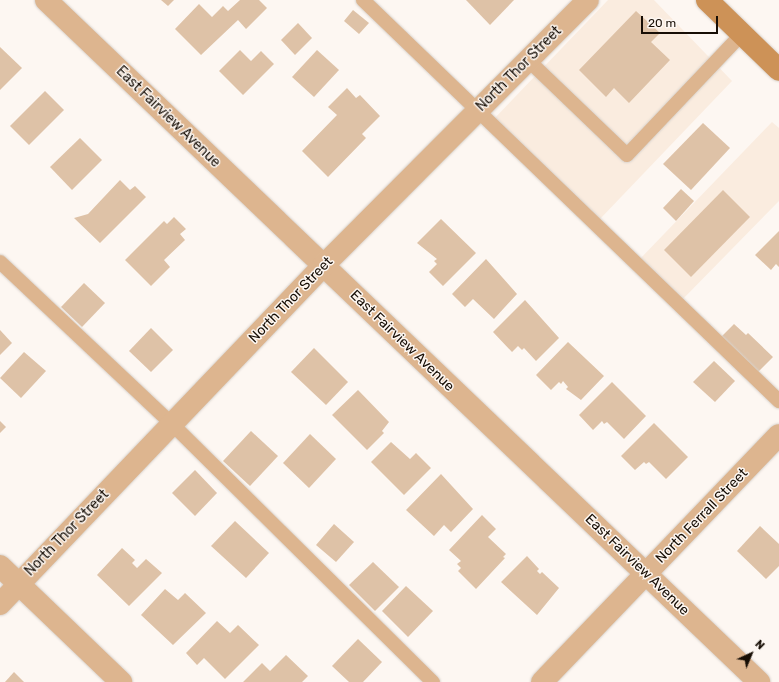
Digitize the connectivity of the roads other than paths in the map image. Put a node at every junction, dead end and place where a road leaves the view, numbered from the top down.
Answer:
1 (46, 0) edge
2 (363, 0) edge
3 (588, 0) edge
4 (707, 0) edge
5 (742, 34) junction
6 (528, 60) junction
7 (779, 70) edge
8 (477, 111) junction
9 (0, 262) edge
10 (323, 266) junction
11 (779, 401) edge
12 (172, 424) junction
13 (779, 435) edge
14 (0, 566) edge
15 (647, 574) junction
16 (19, 583) junction
17 (0, 604) edge
18 (121, 682) edge
19 (433, 682) edge
20 (542, 682) edge
21 (758, 682) edge

1 - 10 street, East Fairview Avenue
2 - 8 lane
3 - 6 street, North Thor Street
4 - 5 main road
5 - 6 lane
5 - 7 main road
6 - 8 street, North Thor Street
8 - 10 street, North Thor Street
8 - 11 lane
9 - 12 lane
10 - 12 street, North Thor Street
10 - 15 street, East Fairview Avenue
12 - 16 street, North Thor Street
12 - 19 lane
13 - 15 street, North Ferrall Street
14 - 16 street
15 - 20 street, North Ferrall Street
15 - 21 street, East Fairview Avenue
16 - 17 street, North Thor Street
16 - 18 street

